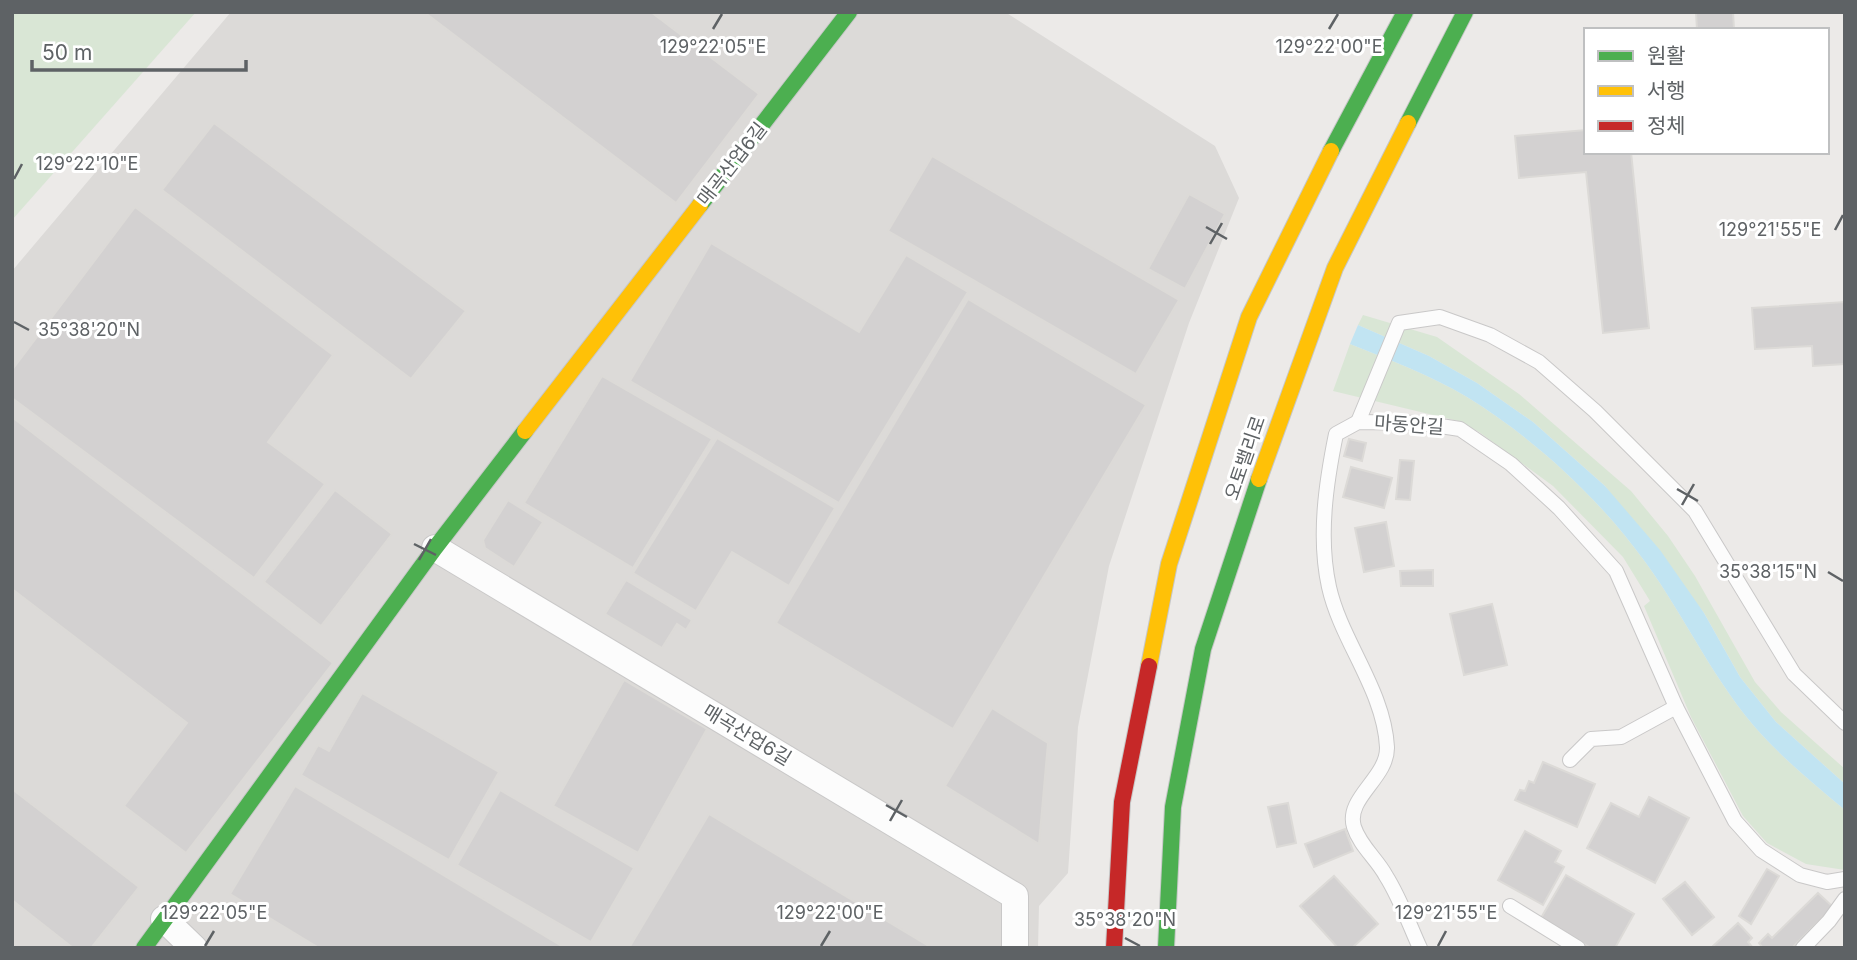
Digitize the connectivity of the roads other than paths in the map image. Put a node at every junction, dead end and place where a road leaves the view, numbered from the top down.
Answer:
1 (849, 12) edge
2 (1405, 12) edge
3 (1465, 12) edge
4 (1358, 422) junction
5 (435, 548) junction
6 (1676, 707) junction
7 (1845, 723) edge
8 (1570, 760) dead end
9 (1845, 879) edge
10 (1845, 900) edge
11 (1510, 906) dead end
12 (164, 919) junction
13 (144, 948) edge
14 (194, 948) edge
15 (1015, 948) edge
16 (1114, 948) edge
17 (1166, 948) edge
18 (1420, 948) edge
19 (1578, 948) edge
20 (1803, 948) edge

1 - 5 main road, 매곡산업6길
2 - 16 main road, 오토밸리로
3 - 17 main road, 오토밸리로
4 - 6 lane, 마동안길
4 - 7 lane
4 - 18 lane, 마동안길
5 - 12 main road, 매곡산업6길
5 - 15 street, 매곡산업6길
6 - 8 lane
6 - 9 lane, 마동안길
10 - 20 lane
11 - 19 lane
12 - 13 main road, 매곡산업6길
12 - 14 street

